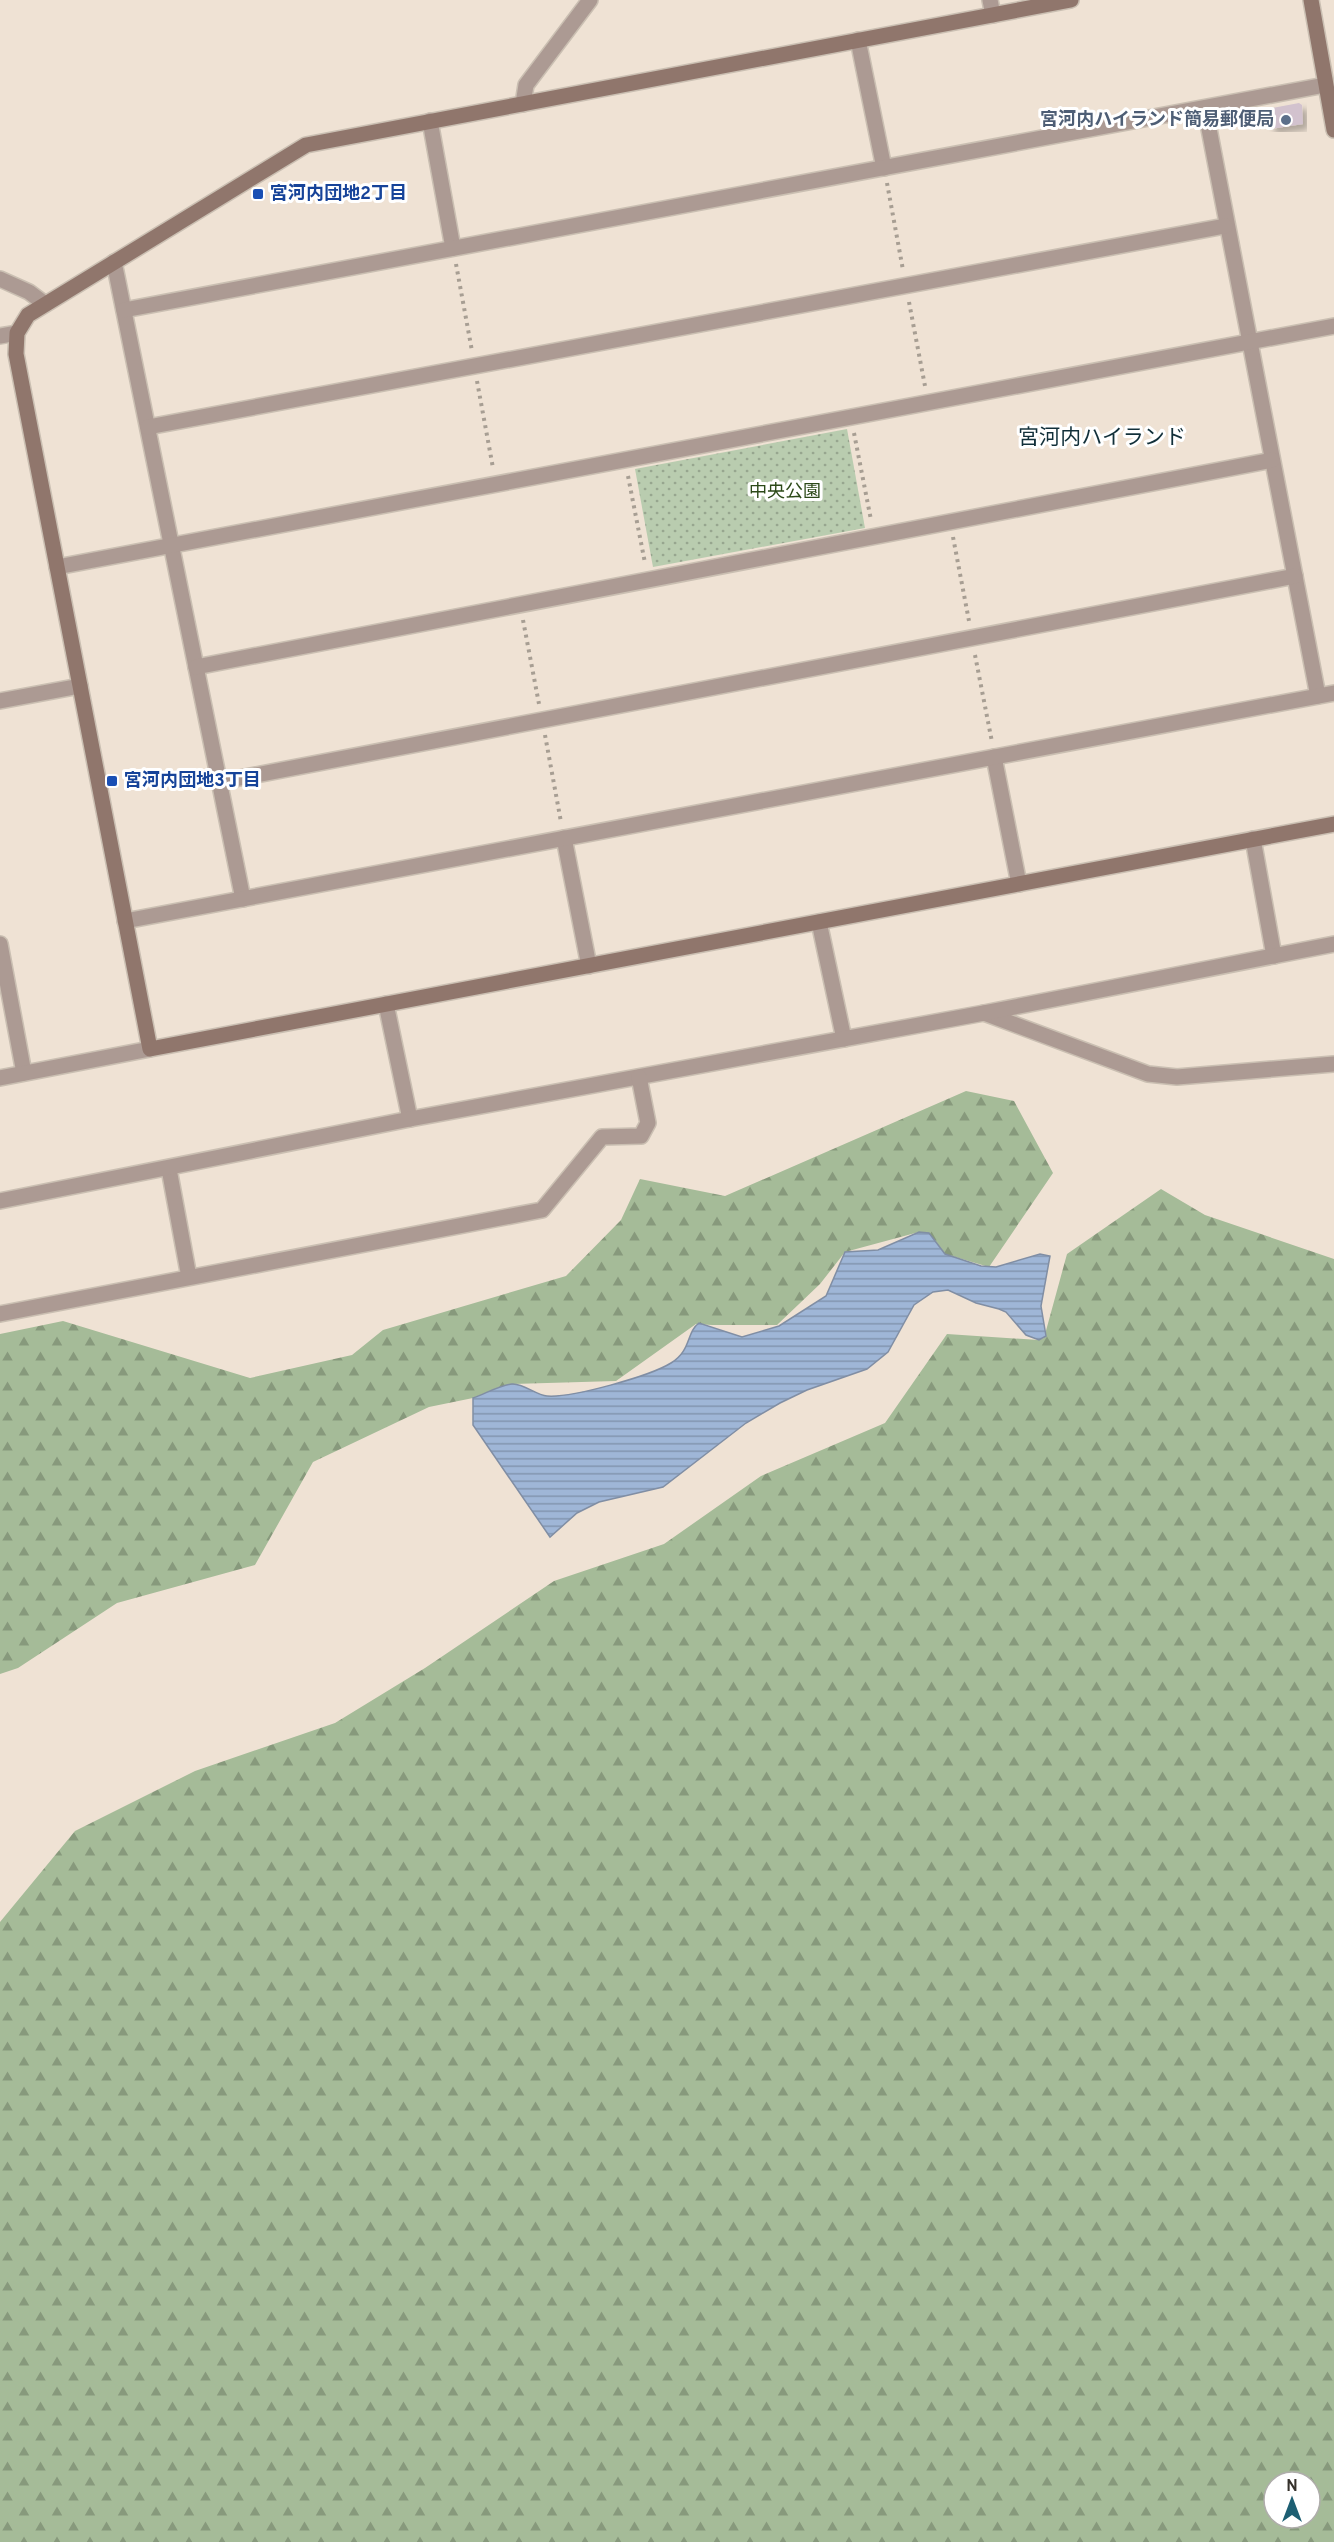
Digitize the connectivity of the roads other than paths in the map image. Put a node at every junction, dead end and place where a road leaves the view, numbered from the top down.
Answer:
1 (590, 0) edge
2 (1071, 0) edge
3 (1311, 0) edge
4 (991, 7) edge
5 (858, 40) junction
6 (1325, 86) junction
7 (523, 104) junction
8 (1205, 108) junction
9 (430, 121) junction
10 (1334, 130) edge
11 (884, 168) junction
12 (1225, 226) junction
13 (453, 248) junction
14 (114, 262) junction
15 (0, 279) edge
16 (45, 304) junction
17 (124, 310) junction
18 (1334, 326) edge
19 (17, 333) junction
20 (0, 336) edge
21 (1249, 343) junction
22 (147, 427) junction
23 (1272, 460) junction
24 (172, 546) junction
25 (57, 567) junction
26 (1295, 576) junction
27 (196, 667) junction
28 (80, 686) junction
29 (1334, 693) edge
30 (1318, 696) junction
31 (0, 701) edge
32 (994, 757) junction
33 (219, 782) junction
34 (1334, 824) edge
35 (564, 838) junction
36 (1253, 839) junction
37 (1019, 884) junction
38 (243, 898) junction
39 (125, 921) junction
40 (819, 922) junction
41 (0, 944) edge
42 (1334, 944) edge
43 (1274, 956) junction
44 (589, 966) junction
45 (386, 1004) junction
46 (984, 1013) junction
47 (844, 1039) junction
48 (150, 1049) junction
49 (1334, 1064) edge
50 (24, 1073) junction
51 (639, 1077) junction
52 (0, 1078) edge
53 (410, 1119) junction
54 (169, 1169) junction
55 (0, 1201) edge
56 (189, 1277) junction
57 (0, 1314) edge

1 - 7 street
2 - 4 street
3 - 6 street
4 - 5 street
5 - 7 street
5 - 11 street
6 - 8 street
6 - 10 street
7 - 9 street
8 - 11 street
8 - 12 street
9 - 13 street
9 - 14 street
11 - 13 street
12 - 21 street
12 - 22 street
13 - 17 street
14 - 16 street
14 - 17 street
15 - 16 street
16 - 19 street
17 - 22 street
18 - 21 street
19 - 20 street
19 - 25 street
21 - 23 street
21 - 24 street
22 - 24 street
23 - 26 street
23 - 27 street
24 - 25 street
24 - 27 street
25 - 28 street
26 - 30 street
26 - 33 street
27 - 33 street
28 - 31 street
28 - 39 street
29 - 30 street
30 - 32 street
32 - 35 street
32 - 37 street
33 - 38 street
34 - 36 street
35 - 38 street
35 - 44 street
36 - 37 street
36 - 43 street
37 - 40 street
38 - 39 street
39 - 48 street
40 - 44 street
40 - 47 street
41 - 50 street
42 - 43 street
43 - 46 street
44 - 45 street
45 - 48 street
45 - 53 street
46 - 47 street
46 - 49 street
47 - 51 street
48 - 50 street
50 - 52 street
51 - 53 street
51 - 56 street
53 - 54 street
54 - 55 street
54 - 56 street
56 - 57 street

